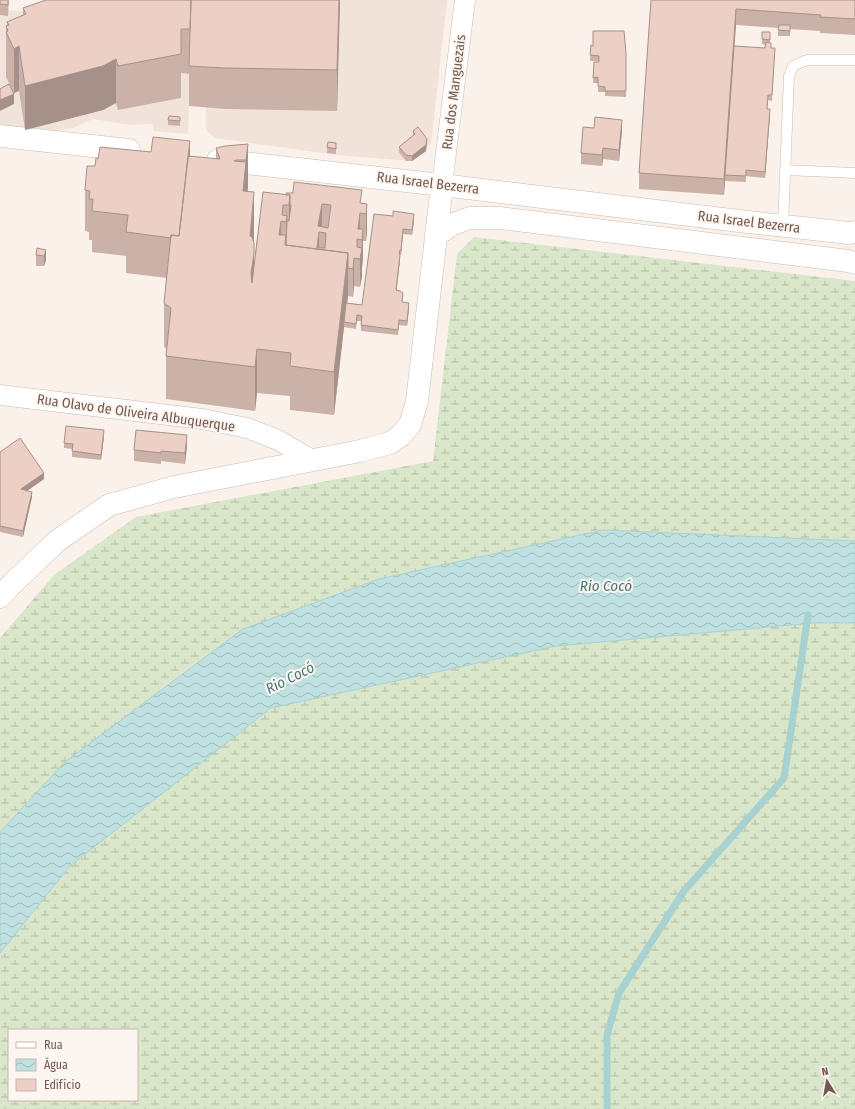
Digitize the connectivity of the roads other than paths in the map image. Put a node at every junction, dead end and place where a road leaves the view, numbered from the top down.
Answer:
1 (466, 0) edge
2 (855, 60) edge
3 (0, 136) edge
4 (150, 152) edge
5 (198, 158) edge
6 (785, 170) junction
7 (855, 173) edge
8 (442, 185) junction
9 (783, 226) junction
10 (855, 232) edge
11 (436, 235) junction
12 (855, 264) edge
13 (0, 395) edge
14 (312, 460) junction
15 (0, 597) edge

1 - 8 street, Rua dos Manguezais
2 - 6 lane
3 - 4 street
5 - 8 street, Rua Israel Bezerra
6 - 7 lane
6 - 9 lane
8 - 9 street, Rua Israel Bezerra
8 - 11 street
9 - 10 street, Rua Israel Bezerra
11 - 12 street, Rua Israel Bezerra
11 - 14 street
13 - 14 street, Rua Olavo de Oliveira Albuquerque
14 - 15 street

